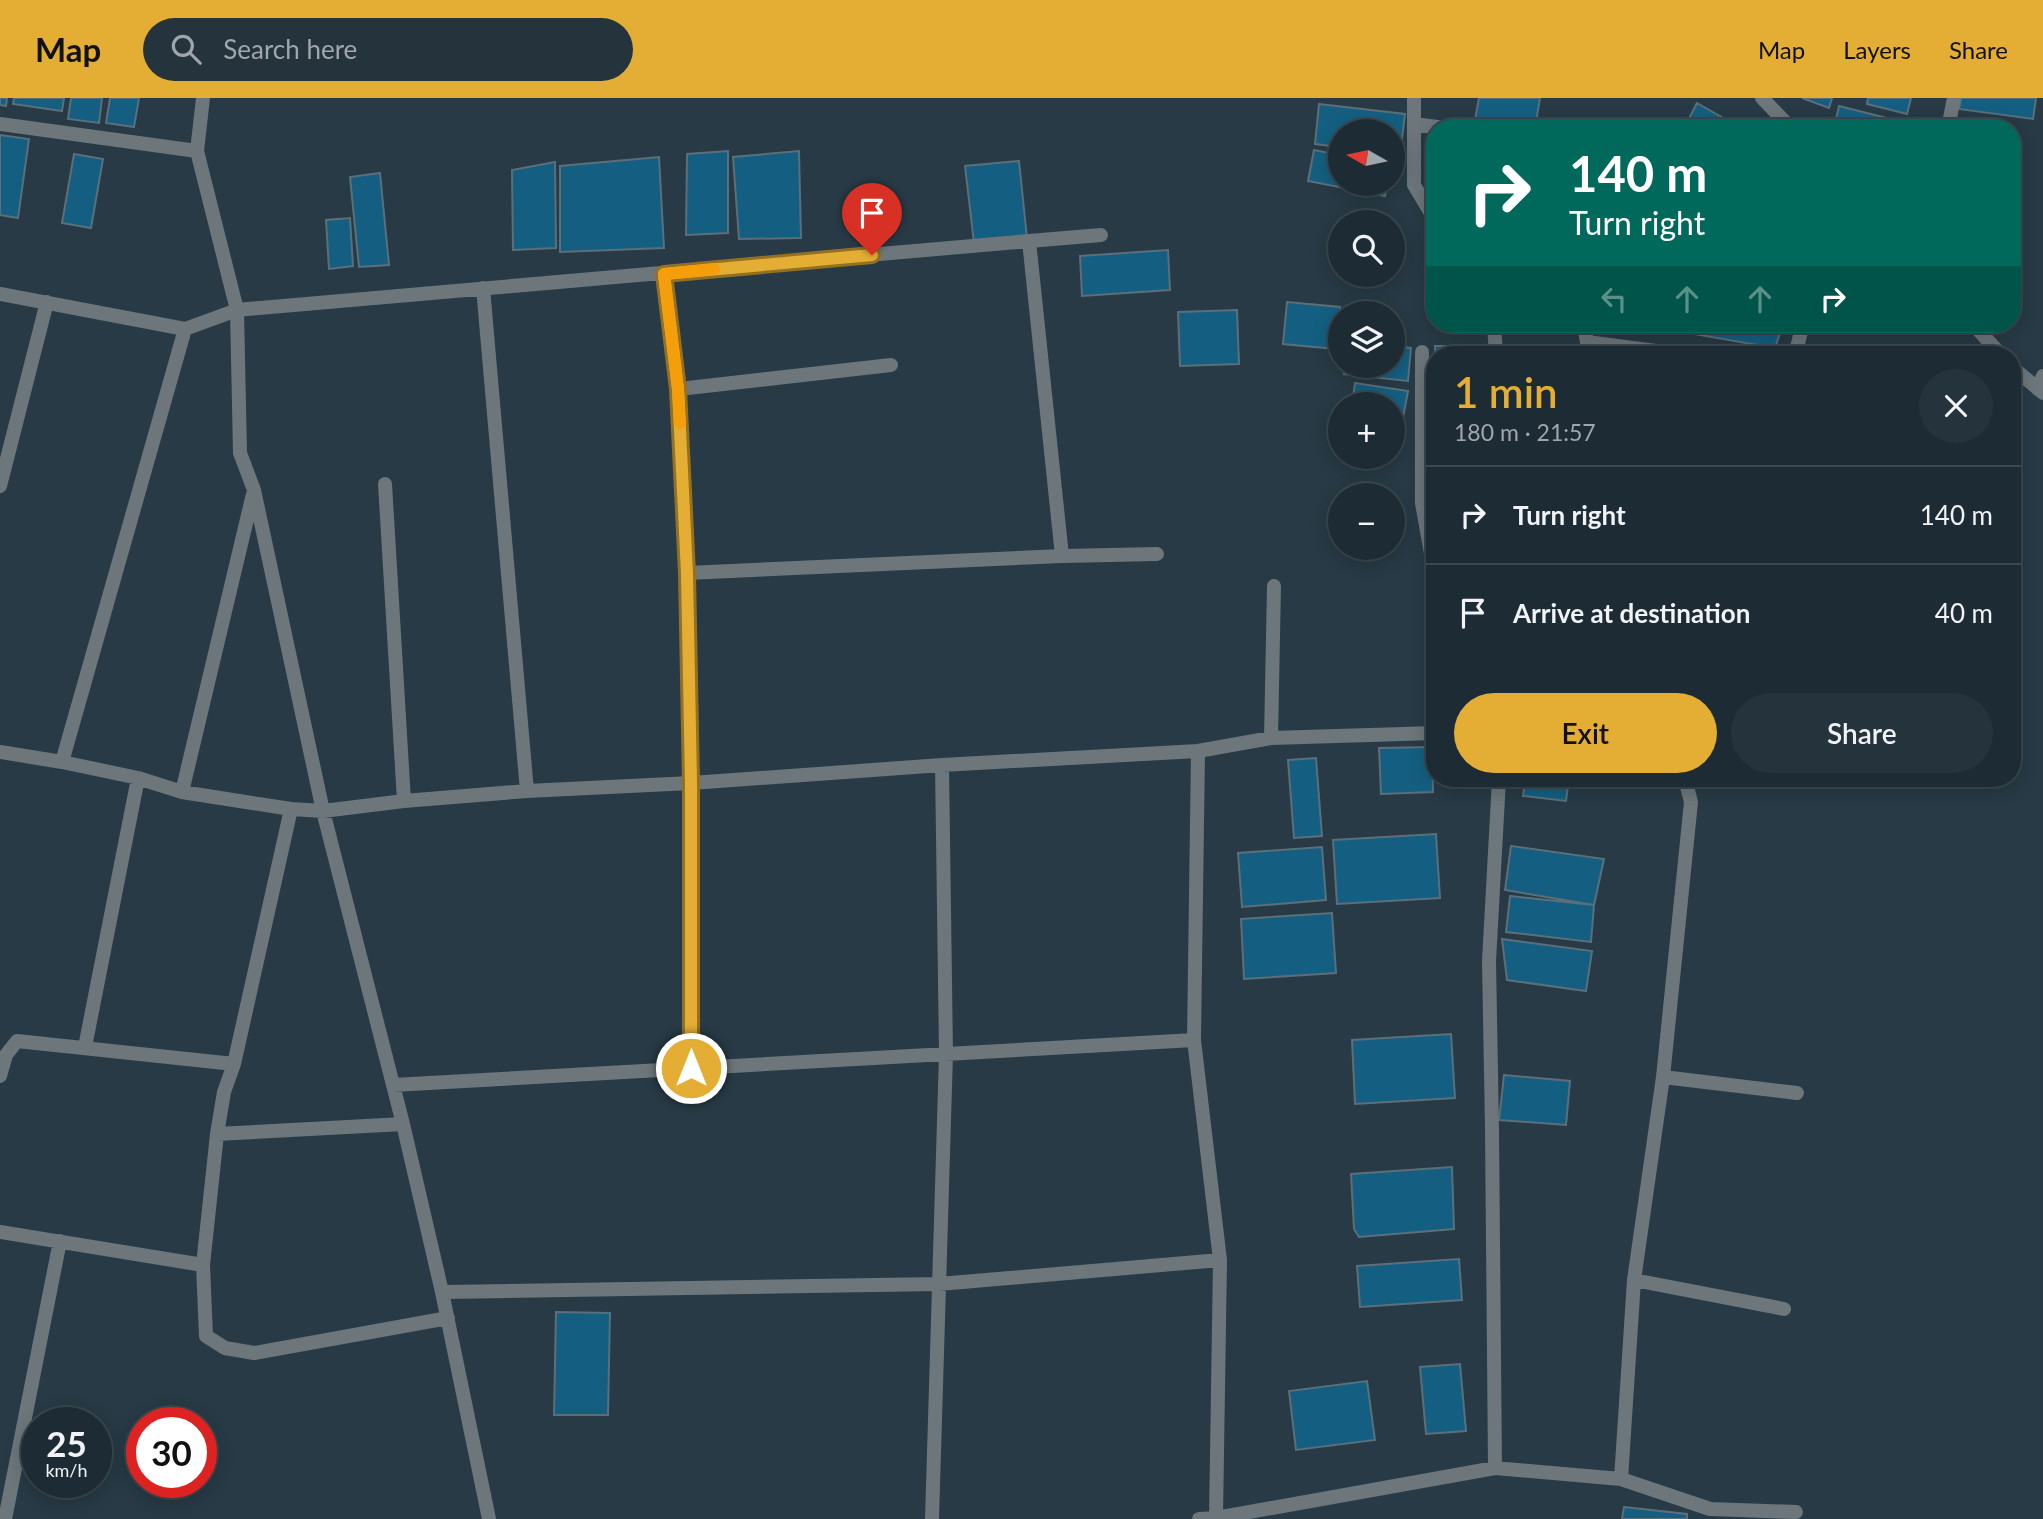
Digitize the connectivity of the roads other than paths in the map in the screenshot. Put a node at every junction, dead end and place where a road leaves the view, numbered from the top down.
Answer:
1 (203, 98) edge
2 (1414, 98) edge
3 (1762, 98) edge
4 (1954, 98) edge
5 (1782, 119) edge
6 (1950, 119) edge
7 (0, 124) edge
8 (1414, 124) junction
9 (1426, 126) edge
10 (197, 151) junction
11 (1426, 205) edge
12 (1101, 234) dead end
13 (1029, 242) junction
14 (664, 274) junction
15 (482, 288) junction
16 (0, 294) edge
17 (47, 302) junction
18 (237, 310) junction
19 (185, 329) junction
20 (1981, 333) edge
21 (1993, 346) edge
22 (1422, 352) dead end
23 (891, 365) dead end
24 (2021, 373) edge
25 (2041, 386) edge
26 (678, 389) junction
27 (386, 484) dead end
28 (0, 486) edge
29 (254, 490) junction
30 (1426, 525) edge
31 (1157, 554) dead end
32 (1062, 556) junction
33 (687, 573) junction
34 (1274, 586) dead end
35 (1426, 733) edge
36 (1271, 738) junction
37 (1198, 751) junction
38 (0, 752) edge
39 (62, 762) junction
40 (942, 765) junction
41 (138, 778) junction
42 (691, 783) junction
43 (1499, 787) edge
44 (1687, 787) edge
45 (527, 791) junction
46 (182, 792) junction
47 (404, 801) junction
48 (291, 809) junction
49 (323, 811) junction
50 (1194, 1041) junction
51 (85, 1047) junction
52 (3, 1054) edge
53 (946, 1055) junction
54 (234, 1064) junction
55 (691, 1068) junction
56 (0, 1076) edge
57 (1663, 1077) junction
58 (393, 1085) junction
59 (1797, 1093) dead end
60 (402, 1124) junction
61 (217, 1134) junction
62 (0, 1232) edge
63 (60, 1241) junction
64 (1220, 1260) junction
65 (203, 1265) junction
66 (1634, 1280) junction
67 (939, 1284) junction
68 (442, 1292) junction
69 (1784, 1308) dead end
70 (448, 1318) junction
71 (1495, 1468) junction
72 (1621, 1479) junction
73 (1796, 1512) dead end
74 (1709, 1514) edge
75 (1216, 1518) edge
76 (5, 1519) edge
77 (489, 1519) edge
78 (932, 1519) edge
79 (1199, 1519) edge

1 - 10 street
2 - 8 street
3 - 5 street
4 - 6 street
7 - 10 street
8 - 9 street
8 - 11 street
10 - 18 street
12 - 13 street
13 - 14 street
13 - 32 street
14 - 15 street
14 - 26 street
15 - 18 street
15 - 45 street
16 - 17 street
17 - 19 street
17 - 28 street
18 - 19 street
18 - 29 street
19 - 39 street
20 - 21 street
22 - 30 street
23 - 26 street
24 - 25 street
26 - 33 street
27 - 47 street
29 - 46 street
29 - 49 street
31 - 32 street
32 - 33 street
33 - 42 street
34 - 36 street
35 - 36 street
36 - 37 street
37 - 40 street
37 - 50 street
38 - 39 street
39 - 41 street
40 - 42 street
40 - 53 street
41 - 46 street
41 - 51 street
42 - 45 street
42 - 55 street
43 - 71 street
44 - 57 street
45 - 47 street
46 - 48 street
47 - 49 street
48 - 49 street
48 - 54 street
49 - 58 street
50 - 53 street
50 - 64 street
51 - 52 street
51 - 54 street
52 - 56 street
53 - 55 street
53 - 67 street
54 - 61 street
55 - 58 street
57 - 59 street
57 - 66 street
58 - 60 street
60 - 61 street
60 - 68 street
61 - 65 street
62 - 63 street
63 - 65 street
63 - 76 street
64 - 67 street
64 - 75 street
65 - 70 street
66 - 69 street
66 - 72 street
67 - 68 street
67 - 78 street
68 - 70 street
70 - 77 street
71 - 72 street
71 - 75 street
72 - 74 street
73 - 74 street
75 - 79 street

